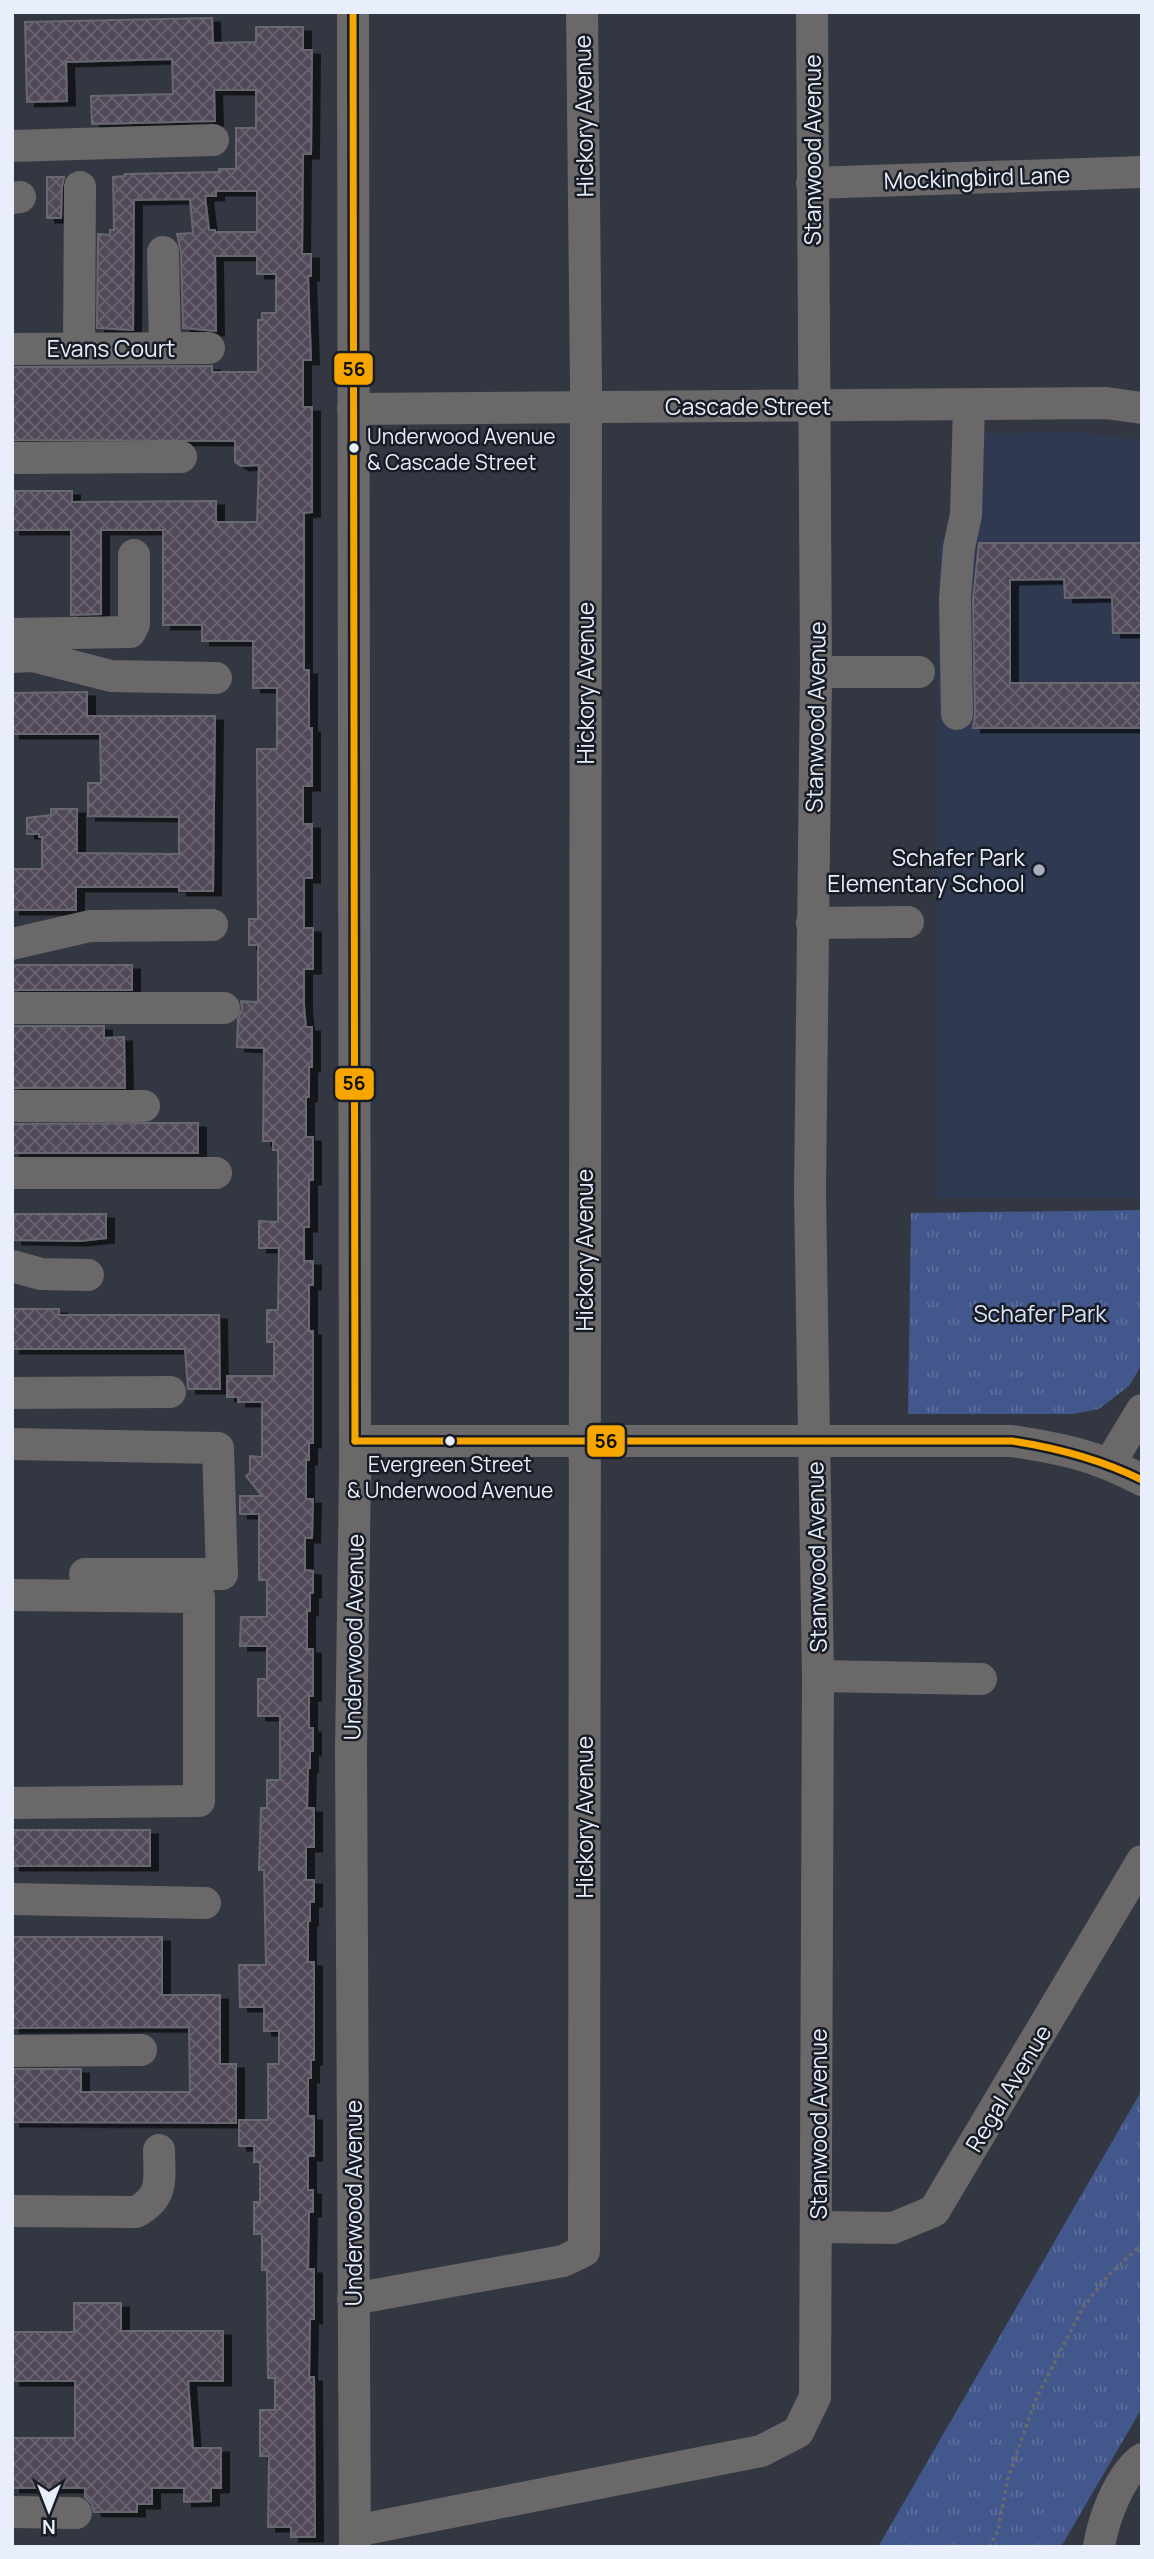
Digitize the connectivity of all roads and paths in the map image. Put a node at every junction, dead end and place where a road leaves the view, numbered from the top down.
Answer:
1 (352, 12) edge
2 (582, 12) edge
3 (812, 12) edge
4 (213, 141) dead end
5 (12, 146) edge
6 (1142, 173) edge
7 (812, 183) junction
8 (80, 187) dead end
9 (163, 252) dead end
10 (79, 348) junction
11 (165, 348) junction
12 (209, 348) dead end
13 (12, 349) edge
14 (969, 405) junction
15 (586, 406) junction
16 (813, 406) junction
17 (1142, 408) edge
18 (354, 409) junction
19 (181, 457) dead end
20 (12, 458) edge
21 (134, 555) dead end
22 (12, 634) edge
23 (12, 657) edge
24 (816, 671) junction
25 (919, 671) dead end
26 (216, 678) dead end
27 (957, 714) dead end
28 (908, 922) dead end
29 (812, 923) junction
30 (212, 925) dead end
31 (12, 944) edge
32 (12, 1008) edge
33 (224, 1008) dead end
34 (12, 1106) edge
35 (144, 1106) dead end
36 (12, 1173) edge
37 (216, 1173) dead end
38 (12, 1266) edge
39 (88, 1275) dead end
40 (170, 1392) dead end
41 (12, 1393) edge
42 (1142, 1410) edge
43 (584, 1440) junction
44 (815, 1440) junction
45 (355, 1441) junction
46 (18, 1444) edge
47 (1110, 1463) junction
48 (1142, 1480) edge
49 (16, 1581) edge
50 (818, 1676) junction
51 (981, 1679) dead end
52 (12, 1803) edge
53 (1142, 1861) edge
54 (12, 1899) edge
55 (205, 1903) dead end
56 (141, 2050) dead end
57 (12, 2051) edge
58 (159, 2150) dead end
59 (12, 2211) edge
60 (817, 2227) junction
61 (1142, 2244) edge
62 (353, 2300) junction
63 (1142, 2459) edge
64 (12, 2512) edge
65 (76, 2513) dead end
66 (355, 2539) edge
67 (989, 2547) edge
68 (1099, 2547) edge

1 - 18 street, Underwood Avenue
2 - 15 street, Hickory Avenue
3 - 7 street, Stanwood Avenue
4 - 5 street
6 - 7 street, Mockingbird Lane
7 - 16 street, Stanwood Avenue
8 - 10 street
9 - 11 street
10 - 11 street, Evans Court
10 - 13 street, Evans Court
11 - 12 street, Evans Court
14 - 16 street, Cascade Street
14 - 17 street, Cascade Street
14 - 27 street
15 - 16 street, Cascade Street
15 - 18 street, Cascade Street
15 - 43 street, Hickory Avenue
16 - 24 street, Stanwood Avenue
18 - 45 street, Underwood Avenue
19 - 20 street
21 - 22 street
23 - 26 street
24 - 25 street
24 - 29 street, Stanwood Avenue
28 - 29 street
29 - 44 street, Stanwood Avenue
30 - 31 street
32 - 33 street
34 - 35 street
36 - 37 street
38 - 39 street
40 - 41 street
42 - 47 street
43 - 44 street
43 - 45 street
43 - 62 street, Hickory Avenue
44 - 47 street
44 - 50 street, Stanwood Avenue
45 - 62 street, Underwood Avenue
46 - 49 street
47 - 48 street
49 - 52 street
50 - 51 street
50 - 60 street, Stanwood Avenue
53 - 60 street, Regal Avenue
54 - 55 street
56 - 57 street
58 - 59 street
60 - 66 street, Stanwood Avenue
61 - 67 path
62 - 66 street, Underwood Avenue
63 - 68 street
64 - 65 street

